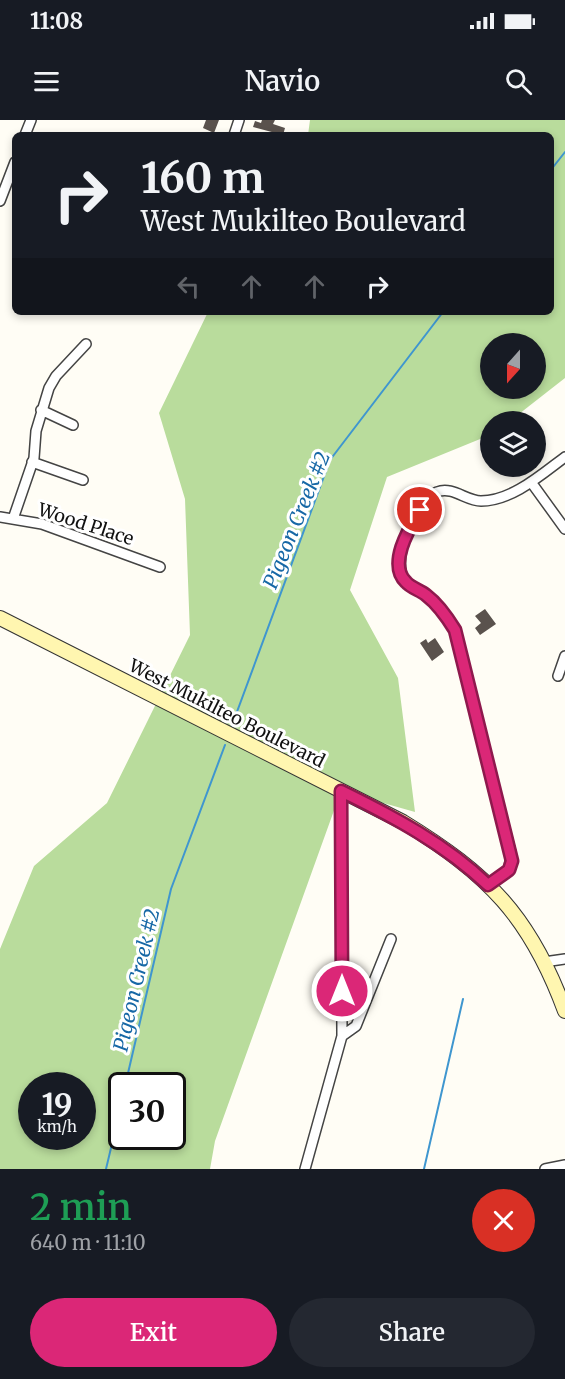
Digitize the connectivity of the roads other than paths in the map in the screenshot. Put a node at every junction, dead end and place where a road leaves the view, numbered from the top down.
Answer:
1 (11, 188) edge
2 (0, 201) edge
3 (86, 344) dead end
4 (41, 410) junction
5 (73, 425) dead end
6 (565, 457) edge
7 (32, 462) junction
8 (83, 480) dead end
9 (531, 482) junction
10 (0, 517) edge
11 (13, 519) junction
12 (565, 529) edge
13 (160, 567) dead end
14 (0, 618) edge
15 (565, 656) edge
16 (558, 676) dead end
17 (341, 791) junction
18 (488, 885) junction
19 (391, 939) dead end
20 (565, 959) edge
21 (544, 962) junction
22 (565, 1011) edge
23 (342, 1036) junction
24 (565, 1165) edge
25 (305, 1169) edge
26 (545, 1169) edge

1 - 2 street
3 - 4 street
4 - 5 street
4 - 7 street
6 - 9 street
7 - 8 street
7 - 11 street
9 - 12 street
9 - 18 street
10 - 11 street, Wood Place
11 - 13 street, Wood Place
14 - 17 main road, West Mukilteo Boulevard
15 - 16 street
17 - 18 main road, West Mukilteo Boulevard
17 - 23 street
18 - 21 main road, West Mukilteo Boulevard
19 - 23 street
20 - 21 street
21 - 22 main road, West Mukilteo Boulevard
23 - 25 street
24 - 26 street

